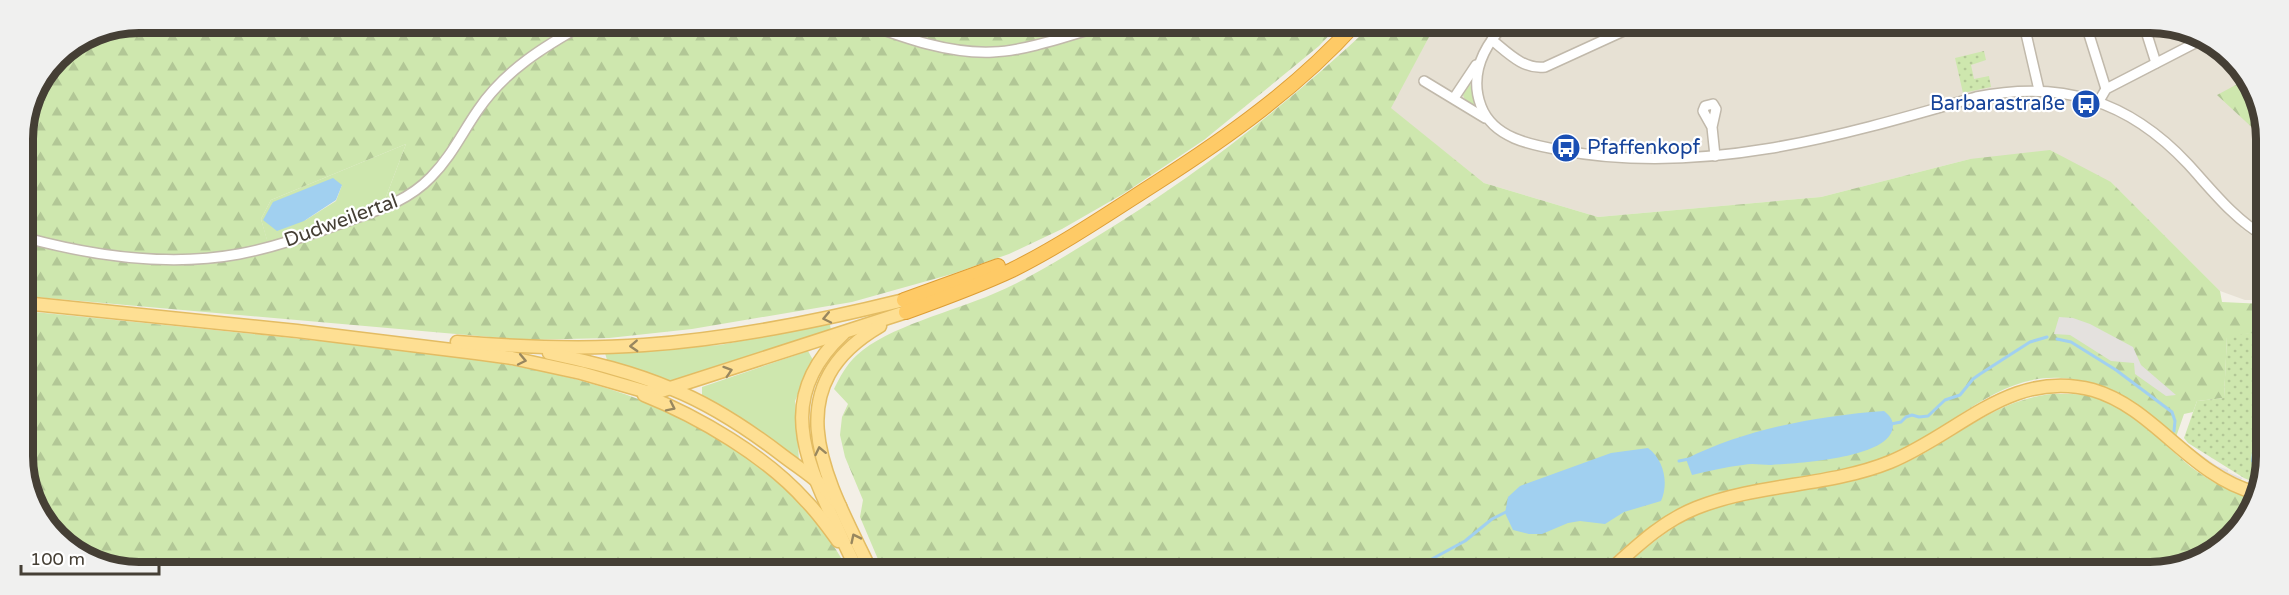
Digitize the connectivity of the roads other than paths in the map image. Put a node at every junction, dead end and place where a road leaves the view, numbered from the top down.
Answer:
1 (570, 33) edge
2 (890, 33) edge
3 (1076, 33) edge
4 (1345, 33) edge
5 (1498, 33) edge
6 (1619, 33) edge
7 (2026, 33) edge
8 (2089, 33) edge
9 (2147, 33) edge
10 (1492, 40) junction
11 (2195, 43) edge
12 (1479, 60) junction
13 (2156, 63) junction
14 (1424, 81) dead end
15 (2106, 88) junction
16 (2039, 90) junction
17 (1454, 98) junction
18 (2098, 101) junction
19 (1492, 123) junction
20 (1712, 127) dead end
21 (1715, 156) junction
22 (2256, 227) edge
23 (33, 239) edge
24 (33, 304) edge
25 (905, 306) junction
26 (297, 331) junction
27 (846, 332) junction
28 (525, 347) junction
29 (618, 384) junction
30 (673, 389) junction
31 (814, 476) junction
32 (2250, 490) edge
33 (840, 506) junction
34 (853, 562) edge
35 (854, 562) edge
36 (867, 562) edge
37 (1619, 562) edge

1 - 23 street, Dudweilertal
2 - 3 street
4 - 25 highway
5 - 10 street
6 - 10 street
7 - 16 street
8 - 15 street
9 - 13 street
10 - 12 street
11 - 13 street
12 - 17 street
12 - 19 street
13 - 15 street
14 - 17 street
15 - 18 street
16 - 18 street
16 - 21 street
17 - 19 street
18 - 22 street
19 - 21 street
20 - 21 street
24 - 26 main road
25 - 27 main road
25 -> 28 main road
33 -> 25 main road
26 - 28 main road
26 -> 29 main road
30 -> 27 main road
27 - 31 main road
28 - 30 main road
29 - 30 main road
29 -> 34 main road
30 - 31 main road
31 - 33 main road
31 - 35 main road
32 - 37 main road
36 -> 33 main road

